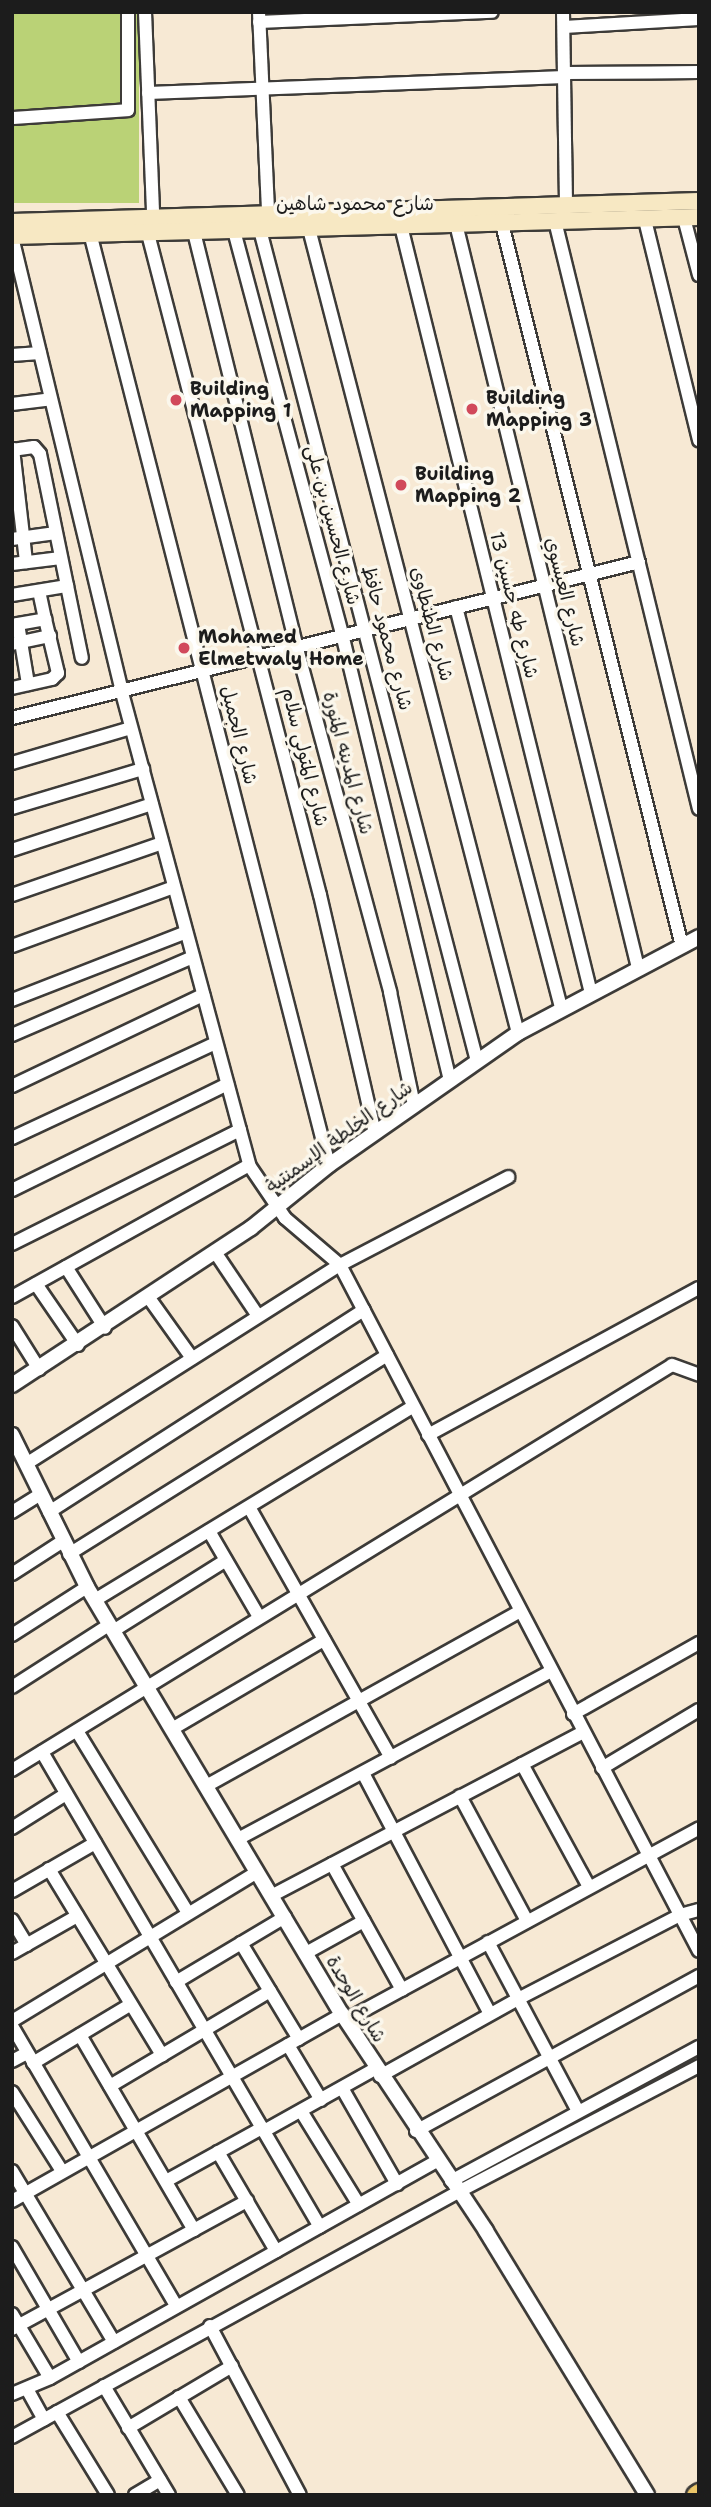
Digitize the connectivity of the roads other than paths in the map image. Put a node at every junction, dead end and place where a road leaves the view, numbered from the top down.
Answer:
1 (128, 12) edge
2 (145, 12) edge
3 (492, 12) edge
4 (563, 12) edge
5 (259, 17) edge
6 (699, 19) edge
7 (564, 27) junction
8 (699, 72) edge
9 (565, 75) junction
10 (262, 88) junction
11 (148, 93) junction
12 (12, 118) edge
13 (699, 201) edge
14 (566, 205) junction
15 (268, 212) junction
16 (499, 215) junction
17 (692, 217) edge
18 (645, 220) junction
19 (555, 221) junction
20 (12, 222) edge
21 (150, 223) junction
22 (456, 224) junction
23 (308, 225) junction
24 (259, 226) junction
25 (401, 226) junction
26 (69, 227) junction
27 (233, 227) junction
28 (193, 228) junction
29 (90, 233) junction
30 (12, 237) edge
31 (699, 275) edge
32 (40, 352) junction
33 (12, 355) edge
34 (51, 400) junction
35 (12, 404) edge
36 (699, 440) edge
37 (13, 449) edge
38 (56, 533) junction
39 (18, 538) edge
40 (61, 558) junction
41 (26, 562) junction
42 (639, 562) junction
43 (12, 564) edge
44 (590, 574) junction
45 (67, 586) junction
46 (543, 586) junction
47 (39, 591) junction
48 (12, 595) edge
49 (492, 598) junction
50 (456, 607) junction
51 (411, 618) junction
52 (45, 619) junction
53 (15, 624) edge
54 (365, 629) junction
55 (342, 634) junction
56 (50, 636) junction
57 (17, 643) edge
58 (296, 645) junction
59 (259, 654) junction
60 (82, 658) dead end
61 (202, 668) junction
62 (28, 684) junction
63 (12, 688) edge
64 (121, 689) junction
65 (12, 719) edge
66 (131, 728) junction
67 (12, 763) edge
68 (143, 769) junction
69 (152, 804) junction
70 (12, 808) edge
71 (699, 809) edge
72 (162, 843) junction
73 (12, 850) edge
74 (174, 887) junction
75 (12, 895) edge
76 (186, 932) junction
77 (699, 937) edge
78 (12, 946) edge
79 (682, 946) junction
80 (193, 957) junction
81 (638, 968) junction
82 (591, 993) junction
83 (203, 995) junction
84 (12, 1000) edge
85 (561, 1008) junction
86 (518, 1033) junction
87 (12, 1035) edge
88 (216, 1042) junction
89 (477, 1061) junction
90 (450, 1080) junction
91 (227, 1084) junction
92 (12, 1086) edge
93 (414, 1105) junction
94 (240, 1130) junction
95 (375, 1133) junction
96 (12, 1138) edge
97 (249, 1165) junction
98 (329, 1165) junction
99 (508, 1177) dead end
100 (12, 1190) edge
101 (275, 1207) junction
102 (12, 1244) edge
103 (215, 1252) junction
104 (340, 1265) junction
105 (66, 1267) junction
106 (36, 1284) junction
107 (699, 1288) edge
108 (12, 1297) edge
109 (149, 1298) junction
110 (364, 1310) junction
111 (258, 1316) junction
112 (12, 1326) edge
113 (105, 1328) junction
114 (78, 1345) junction
115 (387, 1355) junction
116 (192, 1358) junction
117 (39, 1369) junction
118 (699, 1375) edge
119 (12, 1385) edge
120 (413, 1407) junction
121 (428, 1435) junction
122 (14, 1445) edge
123 (26, 1464) junction
124 (41, 1494) junction
125 (459, 1496) junction
126 (249, 1507) junction
127 (12, 1512) edge
128 (49, 1512) junction
129 (209, 1531) junction
130 (66, 1547) junction
131 (226, 1559) junction
132 (12, 1573) edge
133 (91, 1593) junction
134 (298, 1594) junction
135 (519, 1612) junction
136 (259, 1617) junction
137 (111, 1628) junction
138 (12, 1635) edge
139 (324, 1640) junction
140 (699, 1643) edge
141 (551, 1671) junction
142 (146, 1686) junction
143 (12, 1687) edge
144 (359, 1702) junction
145 (699, 1710) edge
146 (573, 1714) junction
147 (172, 1729) junction
148 (77, 1731) junction
149 (583, 1731) junction
150 (42, 1752) junction
151 (391, 1758) junction
152 (522, 1764) junction
153 (602, 1768) junction
154 (12, 1770) edge
155 (363, 1773) junction
156 (206, 1786) junction
157 (66, 1794) junction
158 (460, 1796) junction
159 (12, 1828) edge
160 (699, 1828) edge
161 (394, 1831) junction
162 (238, 1839) junction
163 (94, 1843) junction
164 (648, 1855) junction
165 (332, 1864) junction
166 (49, 1869) junction
167 (257, 1872) junction
168 (589, 1887) junction
169 (12, 1891) edge
170 (271, 1896) junction
171 (699, 1910) edge
172 (188, 1913) junction
173 (680, 1915) junction
174 (77, 1916) junction
175 (285, 1917) junction
176 (12, 1920) edge
177 (364, 1921) junction
178 (527, 1921) junction
179 (150, 1937) junction
180 (488, 1942) junction
181 (241, 1943) junction
182 (27, 1945) junction
183 (699, 1951) edge
184 (12, 1953) edge
185 (306, 1953) junction
186 (460, 1958) junction
187 (106, 1963) junction
188 (699, 1976) edge
189 (176, 1982) junction
190 (402, 1990) junction
191 (270, 1992) junction
192 (518, 1999) junction
193 (131, 2004) junction
194 (490, 2014) junction
195 (344, 2017) junction
196 (12, 2021) edge
197 (12, 2026) edge
198 (205, 2030) junction
199 (80, 2035) junction
200 (294, 2042) junction
201 (699, 2047) edge
202 (162, 2055) junction
203 (30, 2058) junction
204 (549, 2058) junction
205 (12, 2061) edge
206 (699, 2066) edge
207 (377, 2072) junction
208 (232, 2077) junction
209 (110, 2086) junction
210 (342, 2088) junction
211 (12, 2092) edge
212 (321, 2100) junction
213 (301, 2111) junction
214 (578, 2111) junction
215 (136, 2130) junction
216 (263, 2130) junction
217 (416, 2131) junction
218 (218, 2152) junction
219 (88, 2156) junction
220 (436, 2161) junction
221 (12, 2171) edge
222 (62, 2171) junction
223 (166, 2181) junction
224 (397, 2184) junction
225 (455, 2186) junction
226 (25, 2193) junction
227 (12, 2201) edge
228 (247, 2201) junction
229 (359, 2205) junction
230 (320, 2227) junction
231 (194, 2230) junction
232 (12, 2247) edge
233 (276, 2251) junction
234 (146, 2255) junction
235 (83, 2290) junction
236 (176, 2306) junction
237 (48, 2309) junction
238 (14, 2322) edge
239 (210, 2326) junction
240 (114, 2342) junction
241 (79, 2361) junction
242 (232, 2366) junction
243 (50, 2378) junction
244 (104, 2386) junction
245 (16, 2391) edge
246 (179, 2397) junction
247 (57, 2412) junction
248 (44, 2420) junction
249 (128, 2428) junction
250 (12, 2437) edge
251 (160, 2480) junction
252 (108, 2495) edge
253 (135, 2495) edge
254 (169, 2495) edge
255 (238, 2495) edge
256 (300, 2495) edge
257 (647, 2495) edge

1 - 12 street
2 - 11 street, شارع المتولي سلام
3 - 5 street
4 - 7 street
5 - 10 street
6 - 7 street
7 - 9 street
8 - 9 street
9 - 10 street
9 - 14 street
10 - 11 street
10 - 15 street
11 - 21 street, شارع المتولي سلام
13 - 14 main road, شارع محمود شاهين
14 - 16 main road, شارع محمود شاهين
15 - 16 main road, شارع محمود شاهين
15 - 21 main road, شارع محمود شاهين
16 - 19 main road, شارع محمود شاهين
16 - 22 main road, شارع محمود شاهين
16 - 44 street
17 - 18 main road, شارع محمود شاهين
17 - 31 street
18 - 19 main road, شارع محمود شاهين
18 - 36 street
19 - 42 street
20 - 26 main road, شارع محمود شاهين
21 - 26 main road, شارع محمود شاهين
21 - 28 main road, شارع محمود شاهين
21 - 29 main road, شارع محمود شاهين
21 - 59 street, شارع المتولي سلام
22 - 25 main road, شارع محمود شاهين
22 - 46 street, شارع العيسوي
23 - 24 main road, شارع محمود شاهين
23 - 25 main road, شارع محمود شاهين
23 - 51 street, شارع الطنطاوى
24 - 27 main road, شارع محمود شاهين
24 - 54 street, شارع محمود حافظ
25 - 49 street, شارع طه حسين 13
26 - 29 main road, شارع محمود شاهين
26 - 30 main road, شارع محمود شاهين
27 - 28 main road, شارع محمود شاهين
27 - 55 street, شارع الحسين بن على
28 - 58 street, شارع المدينه المنورة
29 - 61 street, شارع الجميل
30 - 32 street
32 - 33 street
32 - 34 street
34 - 35 street
34 - 64 street
37 - 38 street
37 - 39 street
38 - 39 street
38 - 40 street
39 - 41 street
40 - 41 street
40 - 45 street
41 - 43 street
42 - 44 street
42 - 71 street
44 - 46 street
44 - 79 street
45 - 47 street
45 - 60 street
46 - 49 street
46 - 81 street, شارع العيسوي
47 - 48 street
47 - 52 street
49 - 50 street
49 - 82 street, شارع طه حسين 13
50 - 51 street
50 - 85 street
51 - 54 street
51 - 86 street, شارع الطنطاوى
52 - 53 street
52 - 56 street
53 - 57 street
54 - 55 street
54 - 89 street, شارع محمود حافظ
55 - 58 street
55 - 90 street, شارع الحسين بن على
56 - 57 street
56 - 62 street
57 - 62 street
58 - 59 street
58 - 93 street, شارع المدينه المنورة
59 - 61 street
59 - 95 street, شارع المتولي سلام
61 - 64 street
61 - 98 street, شارع الجميل
62 - 63 street
64 - 65 street
64 - 66 street
66 - 67 street
66 - 68 street
68 - 69 street
68 - 70 street
69 - 72 street
69 - 73 street
72 - 74 street
72 - 75 street
74 - 76 street
74 - 78 street
76 - 80 street
76 - 84 street
77 - 79 street, شارع الخلطة الإسمنتية
79 - 81 street, شارع الخلطة الإسمنتية
80 - 83 street
80 - 87 street
81 - 82 street, شارع الخلطة الإسمنتية
82 - 85 street, شارع الخلطة الإسمنتية
83 - 88 street
83 - 92 street
85 - 86 street, شارع الخلطة الإسمنتية
86 - 89 street, شارع الخلطة الإسمنتية
88 - 91 street
88 - 96 street
89 - 90 street, شارع الخلطة الإسمنتية
90 - 93 street, شارع الخلطة الإسمنتية
91 - 94 street
91 - 100 street
93 - 95 street, شارع الخلطة الإسمنتية
94 - 97 street
94 - 102 street
95 - 98 street, شارع الخلطة الإسمنتية
97 - 101 street
97 - 105 street
98 - 101 street, شارع الخلطة الإسمنتية
99 - 104 street
101 - 103 street, شارع الخلطة الإسمنتية
101 - 104 street
103 - 109 street, شارع الخلطة الإسمنتية
103 - 111 street
104 - 110 street
104 - 111 street
105 - 106 street
105 - 113 street
106 - 108 street
106 - 114 street
107 - 121 street
109 - 113 street, شارع الخلطة الإسمنتية
109 - 116 street
110 - 115 street
110 - 128 street
111 - 116 street
112 - 117 street
113 - 114 street, شارع الخلطة الإسمنتية
114 - 117 street, شارع الخلطة الإسمنتية
115 - 120 street
115 - 130 street
116 - 123 street
117 - 119 street, شارع الخلطة الإسمنتية
118 - 125 street
120 - 121 street
120 - 126 street
121 - 125 street
122 - 123 street, شارع الوحدة
123 - 124 street, شارع الوحدة
124 - 127 street
124 - 128 street, شارع الوحدة
125 - 134 street
125 - 135 street
126 - 129 street
126 - 134 street
128 - 130 street, شارع الوحدة
129 - 131 street
129 - 133 street
130 - 132 street
130 - 133 street, شارع الوحدة
131 - 136 street
131 - 137 street
133 - 137 street, شارع الوحدة
133 - 138 street
134 - 136 street
134 - 139 street
135 - 141 street
135 - 144 street
136 - 142 street
137 - 142 street, شارع الوحدة
137 - 143 street
139 - 144 street
139 - 147 street
140 - 146 street
141 - 146 street
141 - 151 street
142 - 147 street, شارع الوحدة
142 - 148 street
144 - 151 street
144 - 156 street
145 - 153 street
146 - 149 street
147 - 156 street, شارع الوحدة
148 - 150 street
148 - 172 street
149 - 152 street
149 - 153 street
150 - 154 street
150 - 157 street
151 - 155 street
152 - 158 street
152 - 168 street
153 - 164 street
155 - 161 street
155 - 162 street
156 - 162 street, شارع الوحدة
157 - 159 street
157 - 163 street
158 - 161 street
158 - 178 street
160 - 164 street
161 - 165 street
161 - 186 street
162 - 167 street, شارع الوحدة
163 - 166 street
163 - 179 street
164 - 168 street
164 - 173 street
165 - 170 street
165 - 177 street
166 - 169 street
166 - 174 street
167 - 170 street, شارع الوحدة
167 - 172 street
168 - 178 street
170 - 175 street, شارع الوحدة
171 - 173 street
172 - 179 street
173 - 183 street
173 - 192 street
174 - 182 street
174 - 187 street
175 - 181 street
175 - 185 street, شارع الوحدة
176 - 182 street
177 - 185 street
177 - 190 street
178 - 180 street
179 - 187 street
179 - 189 street
180 - 186 street
180 - 192 street
181 - 189 street
181 - 191 street
182 - 184 street
185 - 195 street, شارع الوحدة
186 - 190 street
186 - 194 street
187 - 193 street
187 - 196 street
188 - 204 street
189 - 198 street
190 - 195 street
191 - 198 street
191 - 200 street
192 - 194 street
192 - 204 street
193 - 199 street
193 - 202 street
194 - 207 street
195 - 200 street
195 - 207 street, شارع الوحدة
197 - 203 street
198 - 202 street
198 - 208 street
199 - 203 street
199 - 209 street
200 - 208 street
200 - 212 street
201 - 214 street
202 - 209 street
203 - 205 street
203 - 219 street
204 - 214 street
204 - 217 street
206 - 225 street
207 - 210 street
207 - 217 street, شارع الوحدة
208 - 215 street
208 - 216 street
209 - 215 street
210 - 212 street
210 - 224 street
211 - 222 street
212 - 213 street
213 - 216 street
213 - 229 street
214 - 225 street
215 - 219 street
215 - 223 street
216 - 218 street
216 - 230 street
217 - 220 street, شارع الوحدة
218 - 223 street
218 - 228 street
219 - 222 street
219 - 234 street
220 - 224 street
220 - 225 street, شارع الوحدة
221 - 226 street
222 - 226 street
223 - 231 street
224 - 229 street
225 - 239 street
225 - 257 street, شارع الوحدة
226 - 227 street
226 - 235 street
228 - 231 street
228 - 233 street
229 - 230 street
230 - 233 street
231 - 234 street
232 - 237 street
233 - 236 street
234 - 235 street
234 - 236 street
235 - 237 street
235 - 240 street
236 - 240 street
237 - 238 street
237 - 241 street
238 - 243 street
239 - 242 street
239 - 244 street
240 - 241 street
241 - 243 street
242 - 246 street
242 - 256 street
243 - 245 street
244 - 247 street
244 - 249 street
245 - 248 street
246 - 249 street
246 - 255 street
247 - 248 street
247 - 252 street
248 - 250 street
249 - 251 street
251 - 253 street
251 - 254 street

